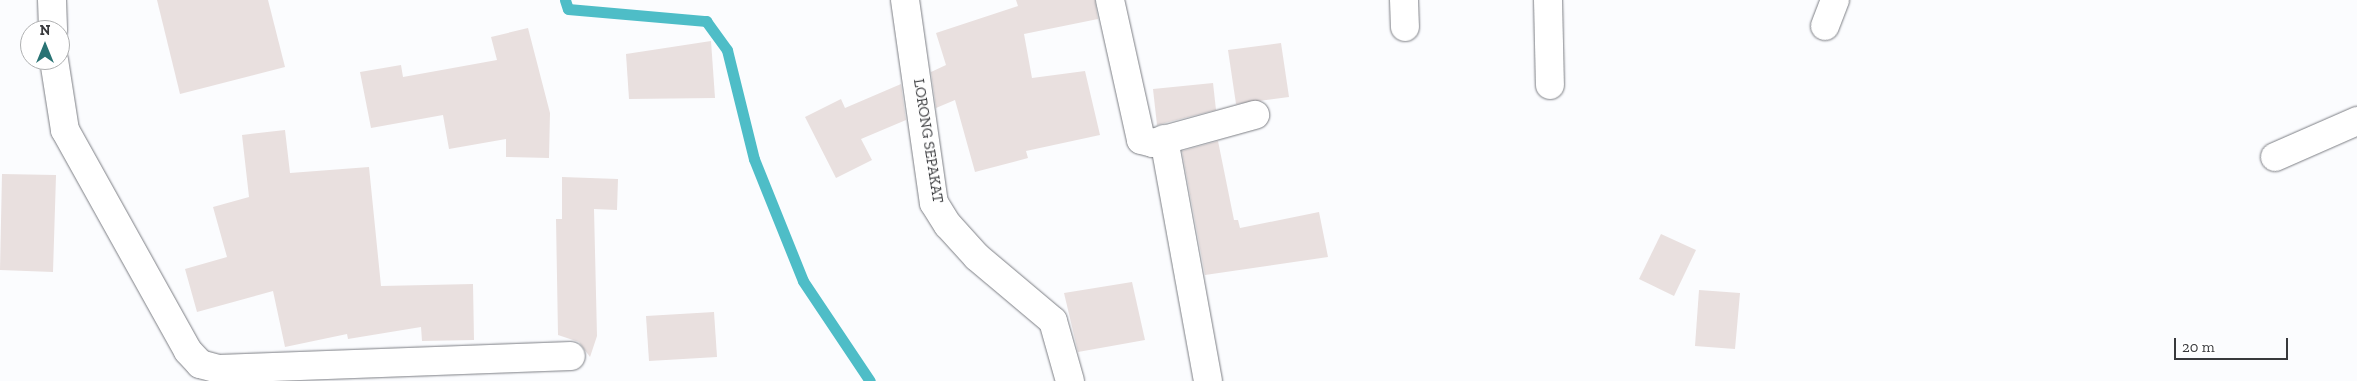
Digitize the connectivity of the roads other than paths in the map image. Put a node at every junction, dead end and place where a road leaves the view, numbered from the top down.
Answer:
1 (52, 0) edge
2 (904, 0) edge
3 (1110, 0) edge
4 (1404, 0) edge
5 (1548, 0) edge
6 (1834, 0) edge
7 (53, 20) edge
8 (1825, 26) dead end
9 (1405, 27) dead end
10 (55, 70) edge
11 (1550, 85) dead end
12 (1255, 115) dead end
13 (2357, 121) edge
14 (1164, 139) junction
15 (2275, 157) dead end
16 (571, 356) dead end
17 (423, 370) edge
18 (1070, 381) edge
19 (1208, 381) edge

1 - 7 street
2 - 18 street, LORONG SEPAKAT
3 - 14 street
4 - 9 street
5 - 11 street
6 - 8 street
10 - 17 street
12 - 14 street
13 - 15 street
14 - 19 street
16 - 17 street

